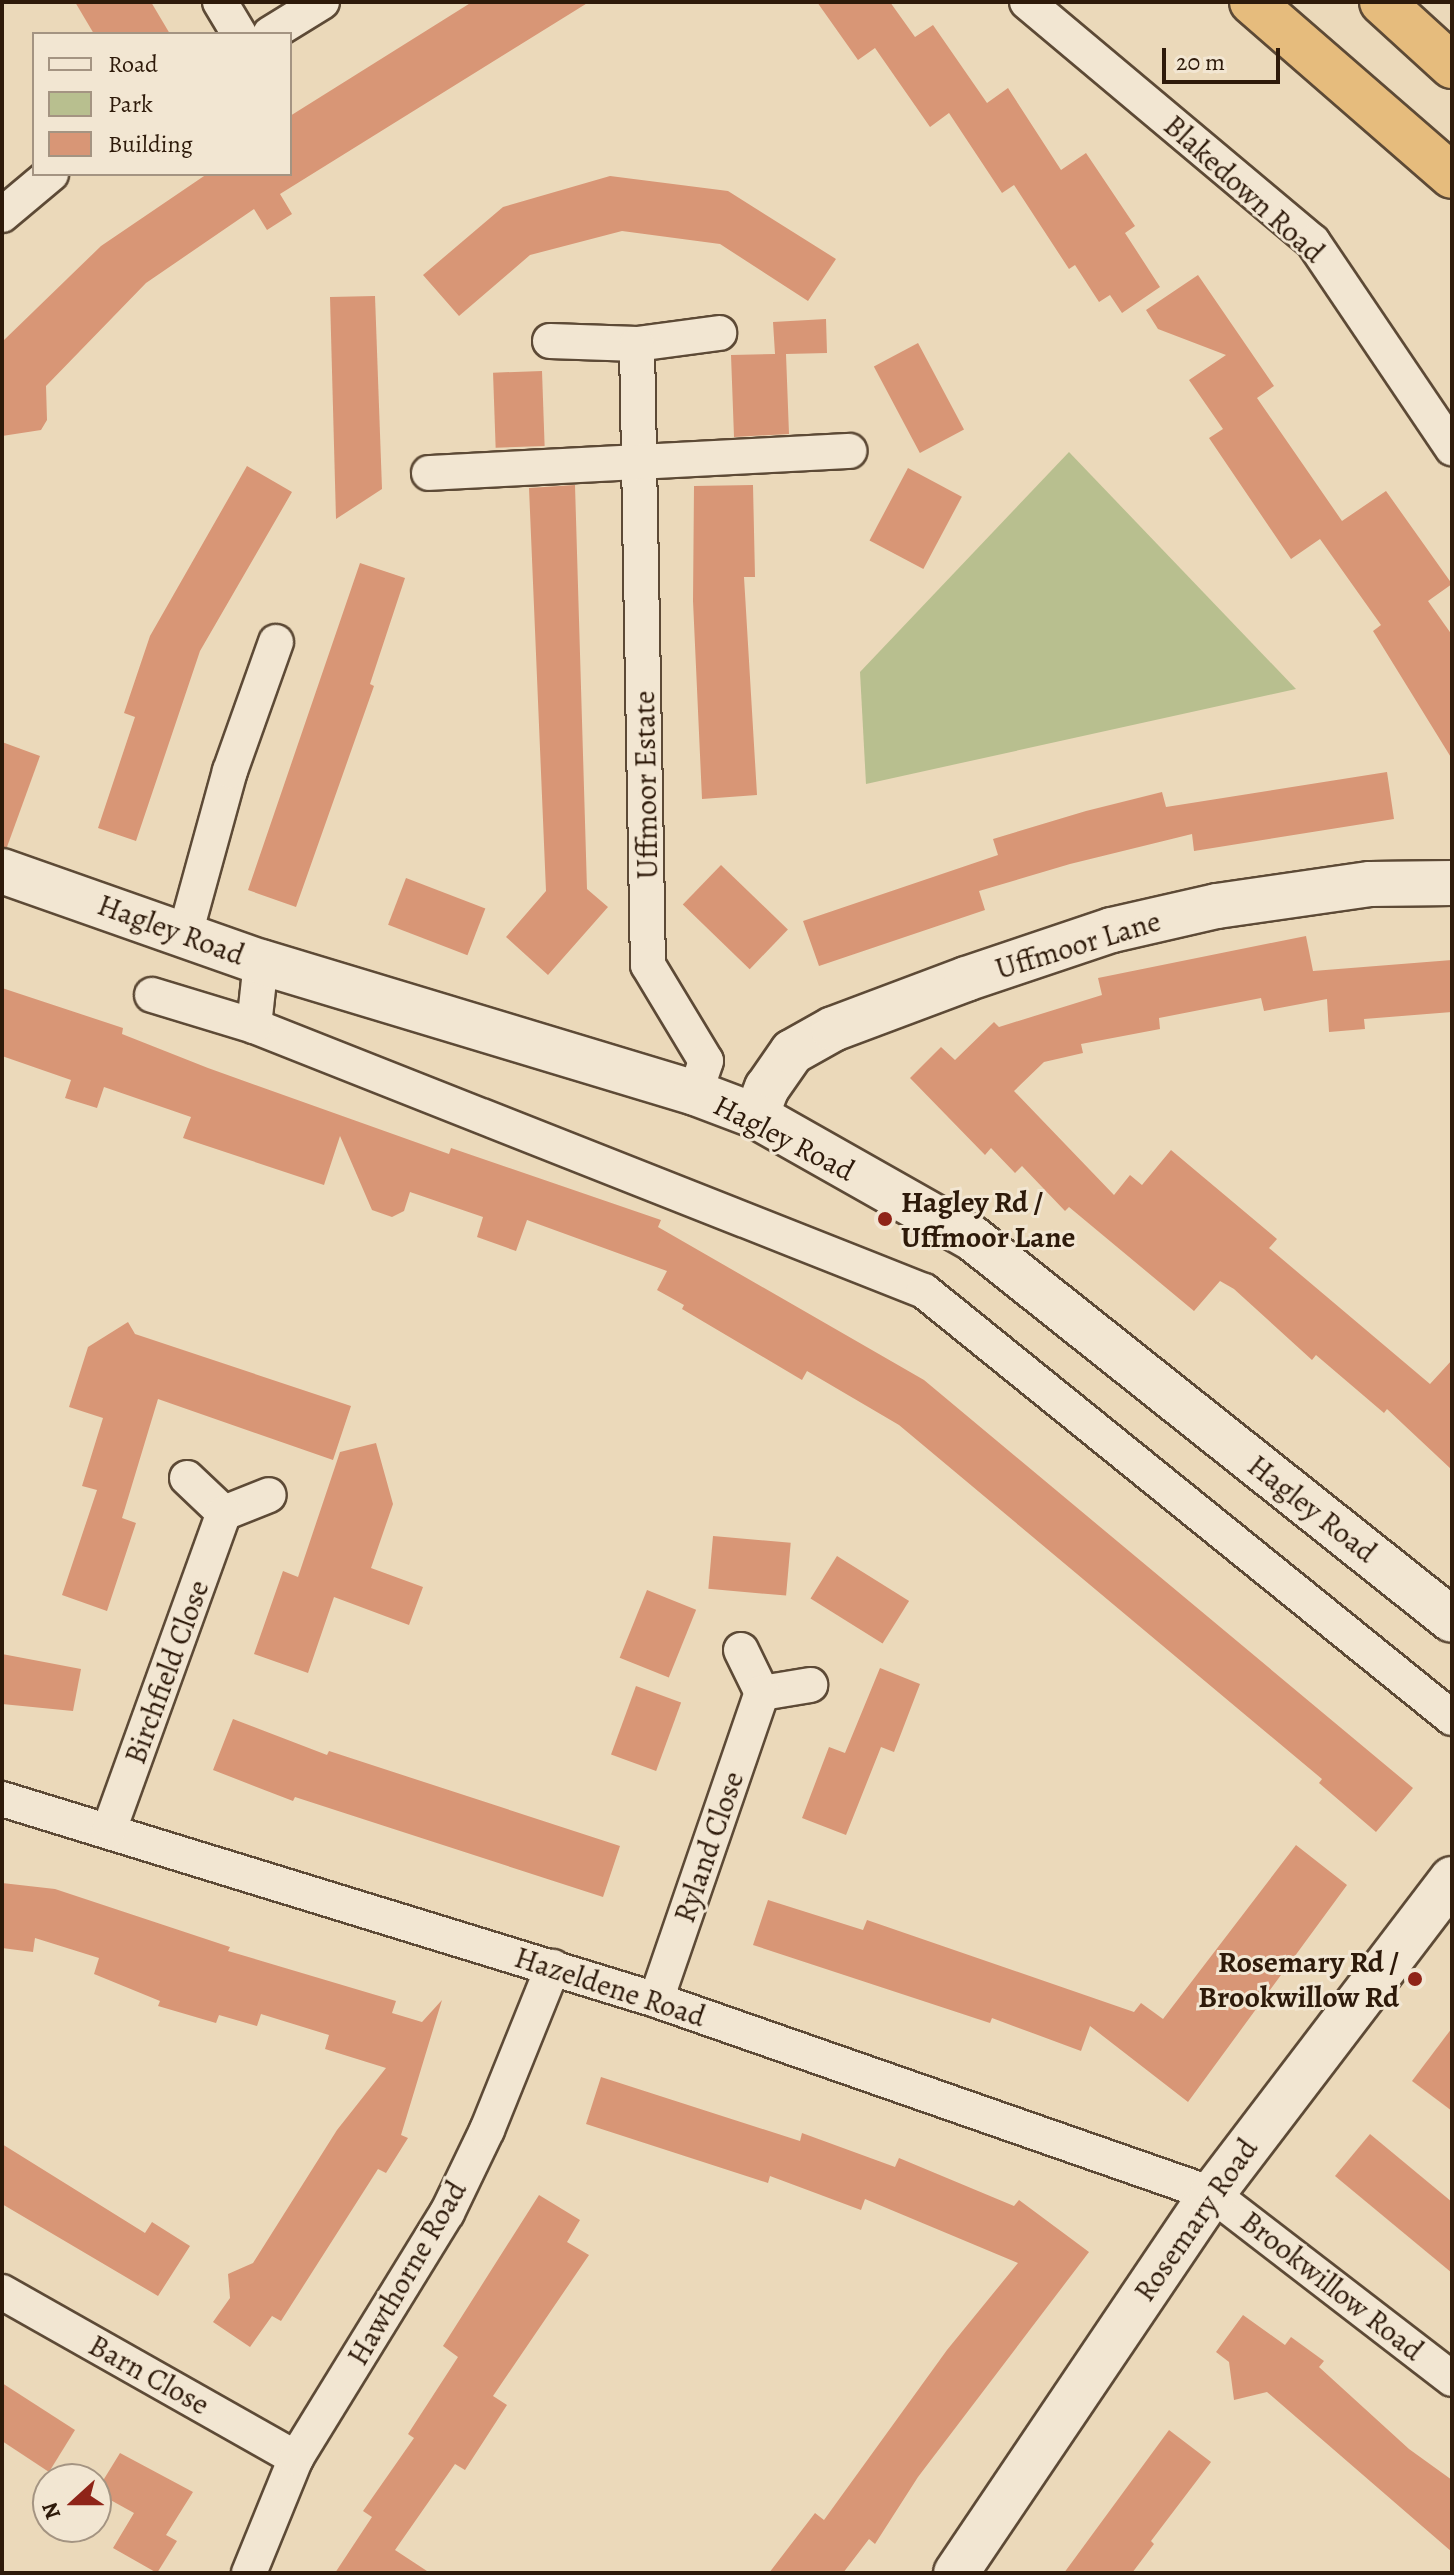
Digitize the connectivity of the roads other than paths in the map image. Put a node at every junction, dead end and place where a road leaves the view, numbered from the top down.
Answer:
1 (220, 2) edge
2 (322, 2) edge
3 (1027, 2) edge
4 (1252, 2) edge
5 (1382, 2) edge
6 (238, 32) edge
7 (273, 32) edge
8 (1452, 66) edge
9 (49, 176) edge
10 (1452, 176) edge
11 (2, 215) edge
12 (719, 333) dead end
13 (550, 341) dead end
14 (637, 344) junction
15 (1452, 448) edge
16 (849, 451) dead end
17 (642, 459) junction
18 (429, 473) dead end
19 (276, 642) dead end
20 (2, 871) edge
21 (1452, 883) edge
22 (185, 934) junction
23 (261, 962) junction
24 (152, 995) dead end
25 (254, 1026) junction
26 (695, 1093) junction
27 (756, 1116) junction
28 (187, 1478) dead end
29 (269, 1495) dead end
30 (224, 1513) junction
31 (1452, 1620) edge
32 (741, 1650) dead end
33 (810, 1685) dead end
34 (762, 1693) junction
35 (1452, 1718) edge
36 (2, 1799) edge
37 (109, 1830) junction
38 (1452, 1879) edge
39 (553, 1967) junction
40 (656, 2000) junction
41 (1212, 2194) junction
42 (2, 2292) edge
43 (1452, 2379) edge
44 (296, 2458) junction
45 (249, 2573) edge
46 (956, 2573) edge

1 - 6 street
2 - 7 street
3 - 15 street, Blakedown Road
4 - 10 highway
5 - 8 highway
9 - 11 street
12 - 14 street
13 - 14 street
14 - 17 street, Uffmoor Estate
16 - 17 street
17 - 18 street
17 - 26 street, Uffmoor Estate
19 - 22 street
20 - 22 main road, Hagley Road
21 - 27 main road, Uffmoor Lane
22 - 23 main road, Hagley Road
23 - 25 street
23 - 26 main road, Hagley Road
24 - 25 street
25 - 35 street
26 - 27 main road, Hagley Road
27 - 31 main road, Hagley Road
28 - 30 street
29 - 30 street
30 - 37 street, Birchfield Close
32 - 34 street
33 - 34 street
34 - 40 street, Ryland Close
36 - 37 street, Hazeldene Road
37 - 39 street, Hazeldene Road
38 - 41 main road, Rosemary Road
39 - 40 street, Hazeldene Road
39 - 44 street, Hawthorne Road
40 - 41 street, Hazeldene Road
41 - 43 street, Brookwillow Road
41 - 46 main road, Rosemary Road
42 - 44 street, Barn Close
44 - 45 street, Hawthorne Road

